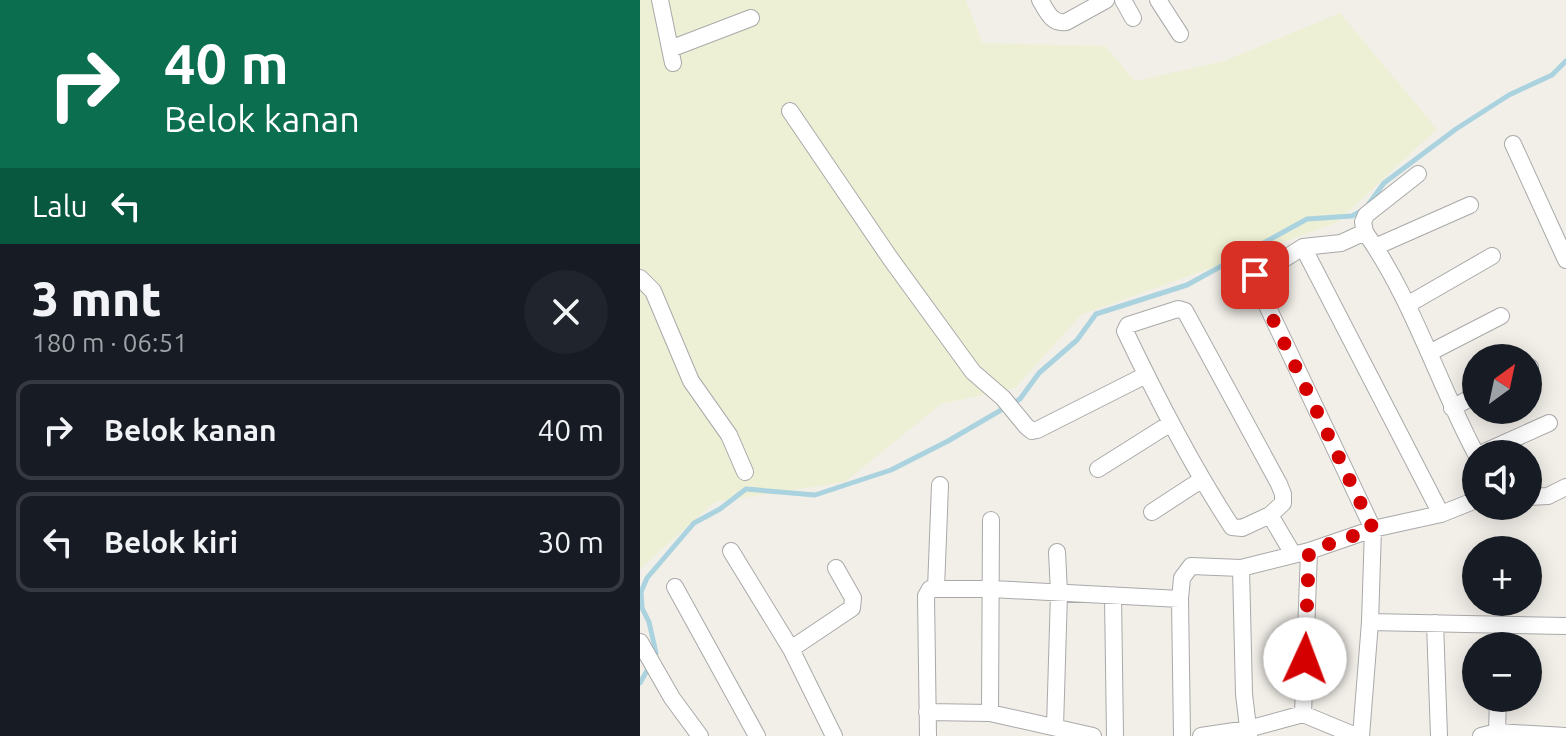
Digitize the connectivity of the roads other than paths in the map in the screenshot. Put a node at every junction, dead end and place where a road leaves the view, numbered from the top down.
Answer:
1 (660, 0) edge
2 (1040, 0) edge
3 (1106, 0) edge
4 (1123, 0) edge
5 (1158, 0) edge
6 (751, 18) dead end
7 (1133, 18) dead end
8 (1180, 34) dead end
9 (790, 111) dead end
10 (1513, 144) dead end
11 (1418, 174) dead end
12 (1470, 205) dead end
13 (1365, 232) junction
14 (1303, 247) junction
15 (1375, 247) junction
16 (1492, 256) dead end
17 (1566, 260) edge
18 (640, 278) edge
19 (1407, 305) junction
20 (1501, 316) dead end
21 (1429, 353) junction
22 (1146, 375) junction
23 (1462, 403) edge
24 (1452, 408) junction
25 (1171, 423) junction
26 (1549, 423) dead end
27 (1470, 440) edge
28 (1510, 440) edge
29 (1098, 469) dead end
30 (745, 472) dead end
31 (1201, 480) junction
32 (940, 485) dead end
33 (1566, 487) edge
34 (1542, 496) edge
35 (1462, 506) edge
36 (1152, 512) dead end
37 (1441, 514) junction
38 (1270, 515) junction
39 (991, 520) dead end
40 (1373, 529) junction
41 (731, 551) dead end
42 (1057, 552) dead end
43 (1301, 552) junction
44 (836, 568) dead end
45 (1241, 568) junction
46 (675, 587) dead end
47 (936, 589) junction
48 (992, 589) junction
49 (1059, 593) junction
50 (1113, 597) junction
51 (1180, 599) junction
52 (1370, 622) junction
53 (1435, 623) junction
54 (1501, 626) junction
55 (1566, 626) edge
56 (1501, 632) edge
57 (640, 642) edge
58 (791, 649) junction
59 (927, 712) junction
60 (1494, 712) edge
61 (990, 713) junction
62 (1303, 714) junction
63 (1055, 727) junction
64 (1031, 729) edge
65 (1248, 733) edge
66 (1489, 734) edge
67 (700, 736) edge
68 (757, 736) edge
69 (834, 736) edge
70 (928, 736) edge
71 (1093, 736) edge
72 (1115, 736) edge
73 (1182, 736) edge
74 (1201, 736) edge
75 (1358, 736) edge
76 (1439, 736) edge
77 (1566, 736) edge

1 - 6 street
2 - 3 street
4 - 7 street
5 - 8 street
9 - 22 street
10 - 17 street
11 - 13 street
12 - 15 street
13 - 14 street
13 - 15 street
14 - 37 street
14 - 40 street
15 - 19 street
16 - 19 street
18 - 30 street
19 - 21 street
20 - 21 street
21 - 24 street
22 - 25 street
22 - 38 street
23 - 24 street
24 - 27 street
25 - 29 street
25 - 31 street
26 - 28 street
31 - 36 street
31 - 38 street
32 - 47 street
33 - 34 street
35 - 37 street
37 - 40 street
38 - 43 street
39 - 48 street
40 - 43 street
40 - 52 street
41 - 58 street
42 - 49 street
43 - 45 street
43 - 62 street
44 - 58 street
45 - 51 street
45 - 65 street
46 - 68 street
47 - 48 street
47 - 59 street
48 - 49 street
48 - 61 street
49 - 50 street
49 - 63 street
50 - 51 street
50 - 72 street
51 - 73 street
52 - 53 street
52 - 75 street
53 - 54 street
53 - 76 street
54 - 55 street
54 - 56 street
57 - 67 street
58 - 69 street
59 - 61 street
59 - 70 street
60 - 66 street
61 - 64 street
62 - 65 street
62 - 75 street
63 - 64 street
63 - 71 street
65 - 74 street
66 - 77 street

